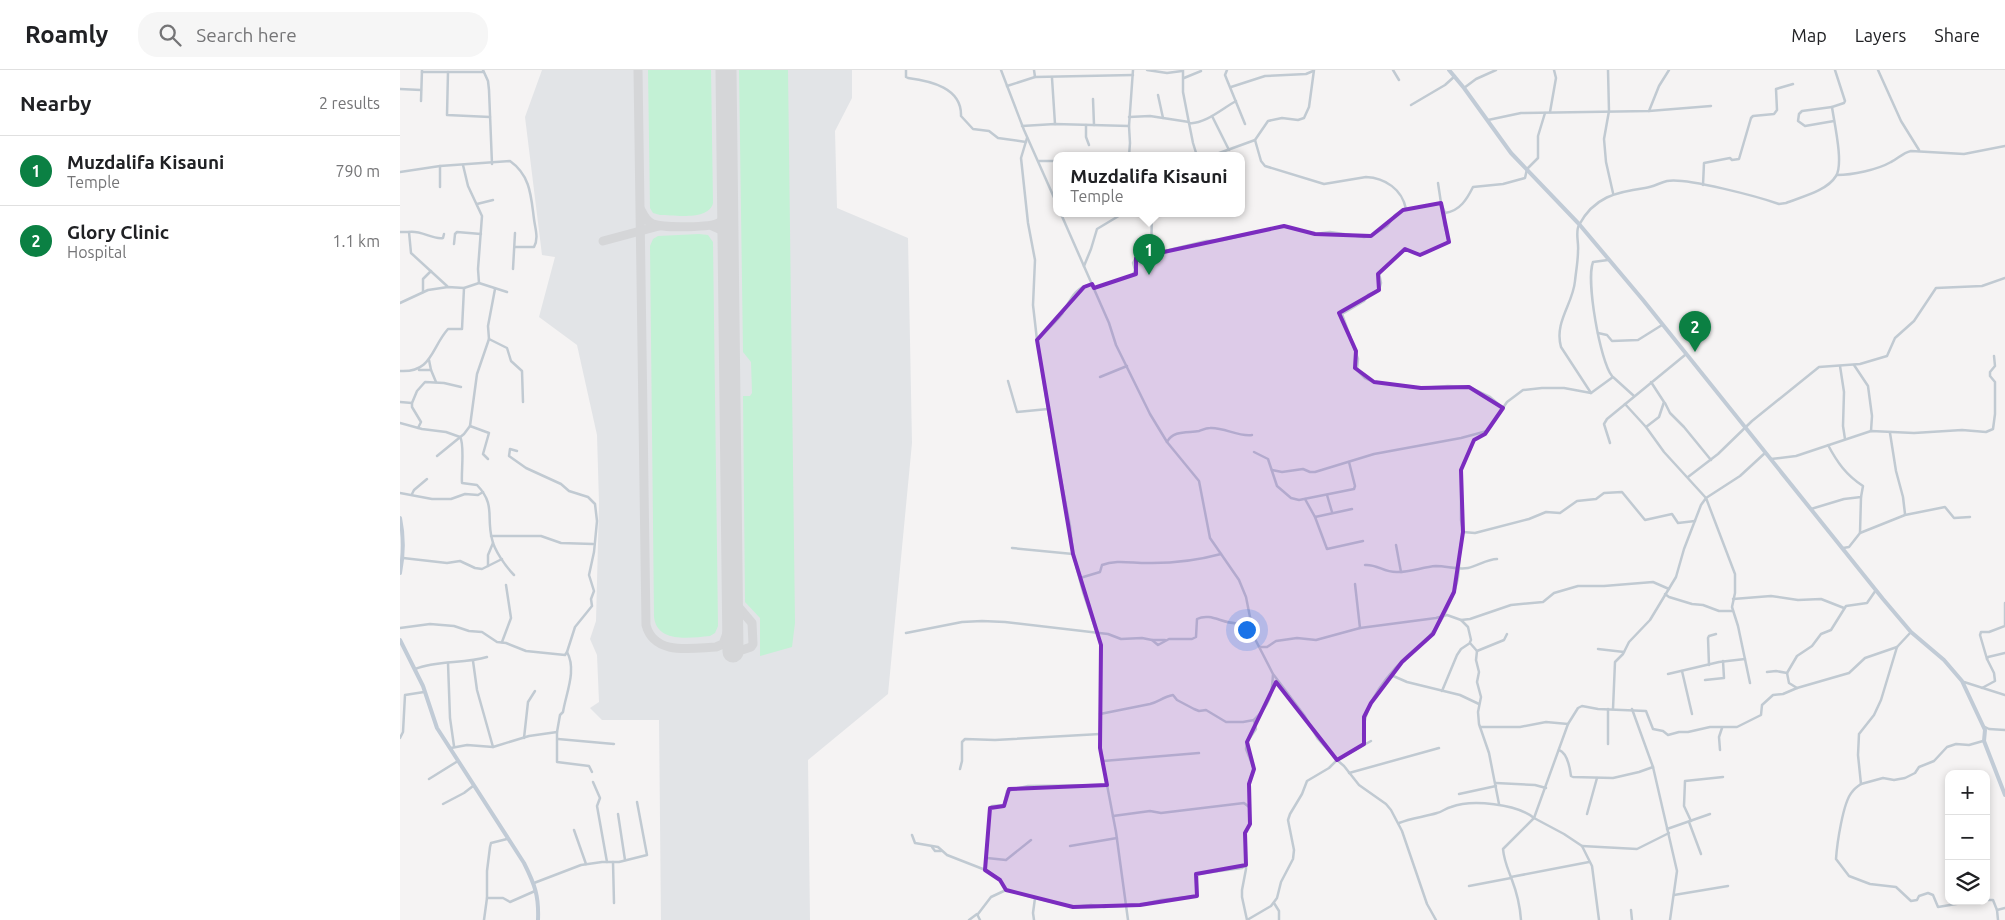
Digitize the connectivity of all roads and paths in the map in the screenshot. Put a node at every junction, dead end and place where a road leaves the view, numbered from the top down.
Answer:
1 (906, 70) edge
2 (1001, 70) edge
3 (1034, 70) edge
4 (1109, 70) edge
5 (1133, 70) edge
6 (1147, 70) edge
7 (1227, 70) edge
8 (1393, 70) edge
9 (1449, 70) edge
10 (1496, 70) edge
11 (1554, 70) edge
12 (1608, 70) edge
13 (1669, 70) edge
14 (1836, 70) edge
15 (1878, 70) edge
16 (422, 71) edge
17 (483, 71) edge
18 (1183, 71) edge
19 (1314, 71) edge
20 (448, 72) junction
21 (1201, 72) dead end
22 (1133, 75) junction
23 (1110, 76) junction
24 (1455, 76) junction
25 (1035, 77) junction
26 (1052, 77) junction
27 (1184, 78) junction
28 (1399, 80) dead end
29 (1793, 84) dead end
30 (1007, 86) junction
31 (1231, 87) junction
32 (1464, 88) junction
33 (400, 89) edge
34 (422, 90) junction
35 (1158, 95) dead end
36 (1093, 99) dead end
37 (421, 101) dead end
38 (1236, 101) junction
39 (1411, 105) dead end
40 (1712, 106) dead end
41 (1832, 107) junction
42 (1609, 111) junction
43 (1649, 111) junction
44 (1550, 112) junction
45 (1546, 113) junction
46 (1212, 115) junction
47 (490, 117) junction
48 (1129, 117) junction
49 (1163, 118) junction
50 (1487, 120) junction
51 (1834, 121) junction
52 (1189, 122) junction
53 (1055, 124) junction
54 (1245, 124) dead end
55 (1086, 125) junction
56 (1094, 125) junction
57 (1022, 126) junction
58 (1129, 126) junction
59 (1026, 140) junction
60 (1255, 140) junction
61 (1090, 145) dead end
62 (2005, 146) edge
63 (1229, 150) junction
64 (1919, 150) junction
65 (1129, 152) edge
66 (1196, 152) edge
67 (1223, 152) edge
68 (1039, 161) junction
69 (1053, 161) edge
70 (492, 164) junction
71 (463, 165) junction
72 (440, 166) junction
73 (1526, 169) junction
74 (400, 172) edge
75 (1530, 173) junction
76 (1837, 176) junction
77 (1525, 178) junction
78 (1438, 184) dead end
79 (1703, 185) junction
80 (440, 187) dead end
81 (1613, 193) junction
82 (1053, 195) edge
83 (493, 200) dead end
84 (1441, 203) junction
85 (477, 204) junction
86 (1406, 209) junction
87 (1445, 213) junction
88 (1062, 217) edge
89 (1117, 217) edge
90 (1152, 217) edge
91 (1579, 224) junction
92 (400, 232) edge
93 (409, 232) junction
94 (515, 233) dead end
95 (444, 234) dead end
96 (481, 234) junction
97 (454, 244) dead end
98 (515, 247) junction
99 (1150, 254) junction
100 (1608, 260) junction
101 (1084, 266) junction
102 (513, 269) dead end
103 (431, 271) junction
104 (2005, 278) edge
105 (479, 283) junction
106 (1092, 284) junction
107 (448, 287) junction
108 (464, 288) junction
109 (1094, 288) junction
110 (496, 289) junction
111 (423, 292) junction
112 (507, 292) dead end
113 (400, 304) edge
114 (1662, 324) junction
115 (1598, 333) junction
116 (489, 339) junction
117 (1037, 340) junction
118 (1685, 355) junction
119 (1994, 356) dead end
120 (429, 360) junction
121 (1854, 364) junction
122 (1127, 366) junction
123 (1840, 366) junction
124 (415, 370) junction
125 (431, 370) junction
126 (400, 371) edge
127 (1612, 376) junction
128 (1100, 377) dead end
129 (1008, 381) dead end
130 (436, 382) junction
131 (1651, 382) junction
132 (461, 387) dead end
133 (1592, 393) junction
134 (1634, 396) junction
135 (400, 402) edge
136 (412, 402) junction
137 (523, 402) dead end
138 (1664, 402) junction
139 (1626, 404) junction
140 (1503, 408) junction
141 (1048, 409) junction
142 (400, 423) edge
143 (470, 426) junction
144 (1646, 427) junction
145 (418, 428) junction
146 (1745, 428) junction
147 (1487, 431) junction
148 (1871, 431) junction
149 (1890, 433) junction
150 (1252, 435) dead end
151 (460, 437) junction
152 (1846, 440) junction
153 (1167, 442) junction
154 (1610, 443) dead end
155 (1828, 445) junction
156 (517, 451) dead end
157 (1254, 452) dead end
158 (1765, 453) junction
159 (437, 456) dead end
160 (1770, 459) junction
161 (488, 460) dead end
162 (1711, 460) junction
163 (1349, 462) junction
164 (1272, 470) junction
165 (1688, 477) junction
166 (427, 479) dead end
167 (483, 492) junction
168 (400, 493) edge
169 (412, 494) junction
170 (1326, 495) junction
171 (1860, 497) junction
172 (1706, 498) junction
173 (1305, 499) junction
174 (1352, 509) dead end
175 (1811, 509) junction
176 (1332, 512) junction
177 (1905, 514) junction
178 (1314, 517) junction
179 (1970, 517) dead end
180 (400, 518) edge
181 (1695, 521) junction
182 (1463, 532) junction
183 (1860, 533) junction
184 (491, 536) junction
185 (1363, 541) dead end
186 (493, 543) junction
187 (594, 544) junction
188 (1396, 545) dead end
189 (1012, 548) dead end
190 (1844, 548) junction
191 (1073, 554) junction
192 (1221, 554) junction
193 (402, 556) edge
194 (1497, 558) dead end
195 (502, 559) junction
196 (1365, 565) dead end
197 (488, 566) junction
198 (1458, 569) junction
199 (1401, 572) junction
200 (400, 573) edge
201 (514, 575) dead end
202 (1080, 578) junction
203 (1355, 584) dead end
204 (506, 585) dead end
205 (1669, 589) junction
206 (1876, 590) junction
207 (1665, 594) junction
208 (1733, 599) junction
209 (2005, 603) edge
210 (1844, 608) junction
211 (1734, 611) junction
212 (1444, 616) junction
213 (1250, 619) junction
214 (1461, 620) junction
215 (400, 628) edge
216 (1360, 628) junction
217 (1911, 632) junction
218 (906, 633) dead end
219 (1097, 633) junction
220 (1507, 634) dead end
221 (1716, 634) dead end
222 (400, 640) edge
223 (1152, 640) junction
224 (1166, 640) junction
225 (502, 642) junction
226 (1470, 643) junction
227 (1260, 647) junction
228 (1897, 647) junction
229 (1598, 649) dead end
230 (1478, 651) junction
231 (567, 652) junction
232 (1624, 652) junction
233 (2005, 653) edge
234 (487, 657) dead end
235 (1745, 659) junction
236 (1987, 659) junction
237 (473, 661) junction
238 (1723, 661) junction
239 (448, 664) junction
240 (1709, 664) junction
241 (416, 669) junction
242 (1682, 671) junction
243 (1767, 672) dead end
244 (1787, 673) junction
245 (1272, 674) junction
246 (1668, 674) dead end
247 (1391, 675) junction
248 (1705, 680) dead end
249 (1962, 681) junction
250 (1750, 683) dead end
251 (1796, 688) junction
252 (1982, 688) junction
253 (535, 691) dead end
254 (1442, 691) junction
255 (424, 692) junction
256 (2005, 695) edge
257 (1480, 704) junction
258 (1608, 709) junction
259 (1613, 709) junction
260 (1632, 709) junction
261 (1100, 714) junction
262 (1692, 714) dead end
263 (1254, 720) junction
264 (1568, 724) junction
265 (1982, 724) junction
266 (1480, 727) junction
267 (1722, 728) junction
268 (2005, 730) edge
269 (557, 732) junction
270 (1100, 734) junction
271 (400, 738) edge
272 (524, 738) junction
273 (558, 738) junction
274 (1984, 741) junction
275 (1370, 742) dead end
276 (614, 744) dead end
277 (1364, 744) junction
278 (1608, 744) dead end
279 (493, 747) junction
280 (452, 748) junction
281 (1439, 748) dead end
282 (1559, 750) junction
283 (1720, 750) dead end
284 (1199, 753) dead end
285 (1337, 760) junction
286 (458, 761) junction
287 (1103, 761) junction
288 (1653, 766) junction
289 (960, 769) dead end
290 (592, 772) dead end
291 (1349, 773) junction
292 (1723, 777) dead end
293 (1597, 778) junction
294 (429, 779) dead end
295 (594, 782) dead end
296 (1861, 784) junction
297 (474, 785) junction
298 (1107, 785) junction
299 (1496, 785) junction
300 (1546, 788) junction
301 (1458, 794) dead end
302 (2005, 795) edge
303 (637, 802) dead end
304 (443, 804) dead end
305 (1499, 805) junction
306 (1249, 807) junction
307 (618, 814) dead end
308 (1587, 814) dead end
309 (1710, 814) dead end
310 (1113, 816) junction
311 (1534, 818) junction
312 (1690, 821) junction
313 (1399, 823) junction
314 (1667, 829) junction
315 (574, 830) dead end
316 (1669, 833) junction
317 (912, 835) dead end
318 (1117, 838) junction
319 (507, 839) junction
320 (1031, 840) dead end
321 (1070, 846) dead end
322 (1582, 846) junction
323 (1701, 854) dead end
324 (987, 858) junction
325 (625, 860) junction
326 (607, 862) junction
327 (613, 862) junction
328 (1590, 862) junction
329 (586, 864) junction
330 (1246, 865) junction
331 (985, 870) junction
332 (1511, 877) junction
333 (534, 882) junction
334 (1469, 886) dead end
335 (1728, 886) dead end
336 (1006, 890) junction
337 (537, 891) junction
338 (1674, 895) junction
339 (487, 898) junction
340 (1035, 898) junction
341 (1990, 900) edge
342 (614, 903) dead end
343 (1274, 903) junction
344 (1126, 905) junction
345 (1950, 905) edge
346 (2005, 908) edge
347 (1631, 910) dead end
348 (1997, 910) junction
349 (978, 914) junction
350 (484, 920) edge
351 (538, 920) edge
352 (968, 920) edge
353 (980, 920) edge
354 (1034, 920) edge
355 (1128, 920) edge
356 (1279, 920) edge
357 (1436, 920) edge
358 (1522, 920) edge
359 (1599, 920) edge
360 (1632, 920) edge
361 (1670, 920) edge
362 (1998, 920) edge

1 - 59 street
2 - 30 street
3 - 25 street
4 - 23 street
5 - 22 street
6 - 18 street
7 - 31 street
8 - 28 street
9 - 24 main road
10 - 32 street
11 - 44 street
12 - 42 street
13 - 43 street
14 - 41 street
15 - 64 street
16 - 20 street
16 - 34 street
17 - 20 street
17 - 47 street
18 - 27 street
19 - 31 street
19 - 60 street
20 - 47 street
21 - 27 street
22 - 23 street
22 - 48 street
23 - 26 street
24 - 32 main road
24 - 39 street
25 - 26 street
25 - 30 street
26 - 53 street
27 - 52 street
29 - 79 street
30 - 57 street
31 - 38 street
32 - 50 main road
33 - 34 street
34 - 37 street
35 - 49 street
36 - 56 street
38 - 46 street
38 - 54 street
40 - 43 street
41 - 51 street
41 - 51 street
42 - 43 street
42 - 44 street
42 - 81 street
44 - 45 street
45 - 50 street
45 - 73 street
46 - 52 street
46 - 63 street
47 - 70 street
48 - 49 street
48 - 58 street
49 - 52 street
50 - 73 main road
51 - 76 street
52 - 66 street
53 - 55 street
53 - 57 street
55 - 56 street
55 - 61 street
56 - 58 street
57 - 59 street
58 - 65 street
59 - 68 street
59 - 117 street
60 - 63 street
60 - 86 street
62 - 64 street
63 - 67 street
64 - 76 street
68 - 69 street
68 - 82 street
70 - 71 street
70 - 98 street
71 - 72 street
71 - 85 street
72 - 74 street
72 - 80 street
73 - 75 main road
73 - 77 street
75 - 77 street
75 - 91 main road
76 - 79 street
77 - 87 street
78 - 84 street
79 - 81 street
81 - 91 street
83 - 85 street
84 - 86 street
84 - 87 street
85 - 96 street
86 - 99 street
87 - 140 street
88 - 101 street
89 - 101 street
90 - 99 street
91 - 100 main road
91 - 133 street
92 - 93 street
93 - 95 street
93 - 103 street
94 - 98 street
96 - 97 street
96 - 105 street
98 - 102 street
99 - 109 street
100 - 114 main road
100 - 115 street
101 - 106 street
103 - 107 street
103 - 111 street
104 - 121 street
105 - 108 street
105 - 110 street
106 - 109 street
106 - 117 street
107 - 108 street
107 - 111 street
108 - 120 street
109 - 122 street
110 - 112 street
110 - 116 street
111 - 113 street
114 - 115 street
114 - 118 main road
115 - 127 street
116 - 137 street
116 - 143 street
117 - 141 street
118 - 131 street
118 - 146 main road
119 - 149 street
120 - 124 street
120 - 125 street
121 - 123 street
121 - 148 street
122 - 128 street
122 - 153 street
123 - 146 street
123 - 152 street
124 - 125 street
124 - 126 street
125 - 130 street
127 - 133 street
127 - 134 street
129 - 141 street
130 - 132 street
130 - 136 street
131 - 134 street
131 - 138 street
133 - 140 street
134 - 139 street
135 - 136 street
136 - 145 street
138 - 144 street
138 - 162 street
139 - 144 street
139 - 154 street
140 - 147 street
141 - 191 street
142 - 145 street
143 - 151 street
143 - 161 street
144 - 165 street
145 - 151 street
146 - 158 main road
146 - 162 street
147 - 163 street
147 - 182 street
148 - 149 street
148 - 152 street
149 - 177 street
150 - 153 street
151 - 159 street
151 - 167 street
152 - 155 street
153 - 192 street
155 - 160 street
155 - 171 street
156 - 187 street
157 - 164 street
158 - 160 main road
158 - 172 street
160 - 175 main road
162 - 165 street
163 - 164 street
163 - 170 street
164 - 173 street
165 - 172 street
166 - 169 street
167 - 169 street
167 - 184 street
168 - 169 street
170 - 173 street
170 - 176 street
171 - 175 street
171 - 183 street
172 - 181 street
172 - 208 street
173 - 178 street
174 - 176 street
175 - 190 main road
176 - 178 street
177 - 179 street
177 - 183 street
178 - 185 street
180 - 193 main road
181 - 182 street
181 - 205 street
182 - 198 street
183 - 190 street
184 - 186 street
184 - 187 street
186 - 195 street
186 - 197 street
187 - 231 street
188 - 199 street
189 - 191 street
190 - 206 main road
191 - 202 street
192 - 202 street
192 - 213 street
193 - 197 street
193 - 200 main road
194 - 198 street
195 - 197 street
195 - 201 street
196 - 199 street
198 - 199 street
198 - 212 street
202 - 219 street
203 - 216 street
204 - 225 street
205 - 207 street
205 - 214 street
206 - 210 street
206 - 217 main road
207 - 211 street
207 - 232 street
208 - 210 street
208 - 211 street
209 - 236 street
210 - 244 street
211 - 235 street
212 - 214 street
212 - 216 street
212 - 247 street
213 - 224 street
213 - 227 street
214 - 226 street
215 - 225 street
216 - 227 street
217 - 228 street
217 - 249 main road
218 - 219 street
219 - 223 street
219 - 261 street
220 - 230 street
221 - 240 street
222 - 241 main road
223 - 224 street
223 - 224 street
225 - 231 street
226 - 230 street
226 - 254 street
227 - 245 street
228 - 251 street
228 - 296 street
229 - 232 street
230 - 257 street
231 - 269 street
232 - 259 street
233 - 236 street
234 - 237 street
235 - 238 street
235 - 250 street
236 - 252 street
237 - 239 street
237 - 279 street
238 - 240 street
238 - 248 street
239 - 241 street
239 - 280 street
240 - 242 street
241 - 255 main road
242 - 246 street
242 - 262 street
243 - 244 street
244 - 251 street
245 - 263 street
245 - 285 street
247 - 254 street
247 - 277 street
249 - 252 street
249 - 265 main road
251 - 267 street
252 - 256 street
253 - 272 street
254 - 257 street
255 - 271 street
255 - 280 main road
257 - 266 street
258 - 259 street
258 - 264 street
258 - 278 street
259 - 260 street
260 - 267 street
260 - 288 street
261 - 263 street
261 - 270 street
263 - 306 street
264 - 266 street
264 - 282 street
265 - 268 street
265 - 274 main road
266 - 299 street
267 - 283 street
269 - 272 street
269 - 273 street
270 - 287 street
270 - 289 street
272 - 279 street
273 - 276 street
273 - 290 street
274 - 296 street
274 - 302 main road
275 - 277 street
277 - 285 street
279 - 280 street
280 - 286 main road
281 - 291 street
282 - 293 street
282 - 300 street
284 - 287 street
285 - 291 street
285 - 343 street
286 - 294 street
286 - 297 main road
287 - 298 street
288 - 293 street
288 - 314 street
291 - 313 street
292 - 312 street
293 - 308 street
295 - 326 street
296 - 345 street
297 - 304 street
297 - 319 main road
298 - 310 street
298 - 324 street
299 - 300 street
299 - 301 street
299 - 305 street
300 - 311 street
303 - 325 street
305 - 311 street
305 - 313 street
306 - 310 street
306 - 330 street
307 - 325 street
309 - 312 street
310 - 318 street
311 - 322 street
311 - 332 street
312 - 314 street
312 - 323 street
313 - 357 street
314 - 316 street
315 - 329 street
316 - 322 street
316 - 338 street
317 - 331 street
318 - 321 street
318 - 344 street
319 - 333 main road
319 - 339 street
320 - 324 street
322 - 328 street
324 - 331 street
325 - 327 street
326 - 327 street
326 - 329 street
327 - 342 street
328 - 332 street
328 - 359 street
329 - 333 street
330 - 343 street
330 - 344 street
331 - 336 street
332 - 334 street
332 - 358 street
333 - 337 main road
335 - 338 street
336 - 340 street
336 - 349 street
337 - 339 street
337 - 351 main road
338 - 361 street
339 - 350 street
340 - 344 street
340 - 354 street
341 - 348 street
343 - 356 street
344 - 355 street
346 - 348 street
347 - 360 street
348 - 362 street
349 - 352 street
349 - 353 street

